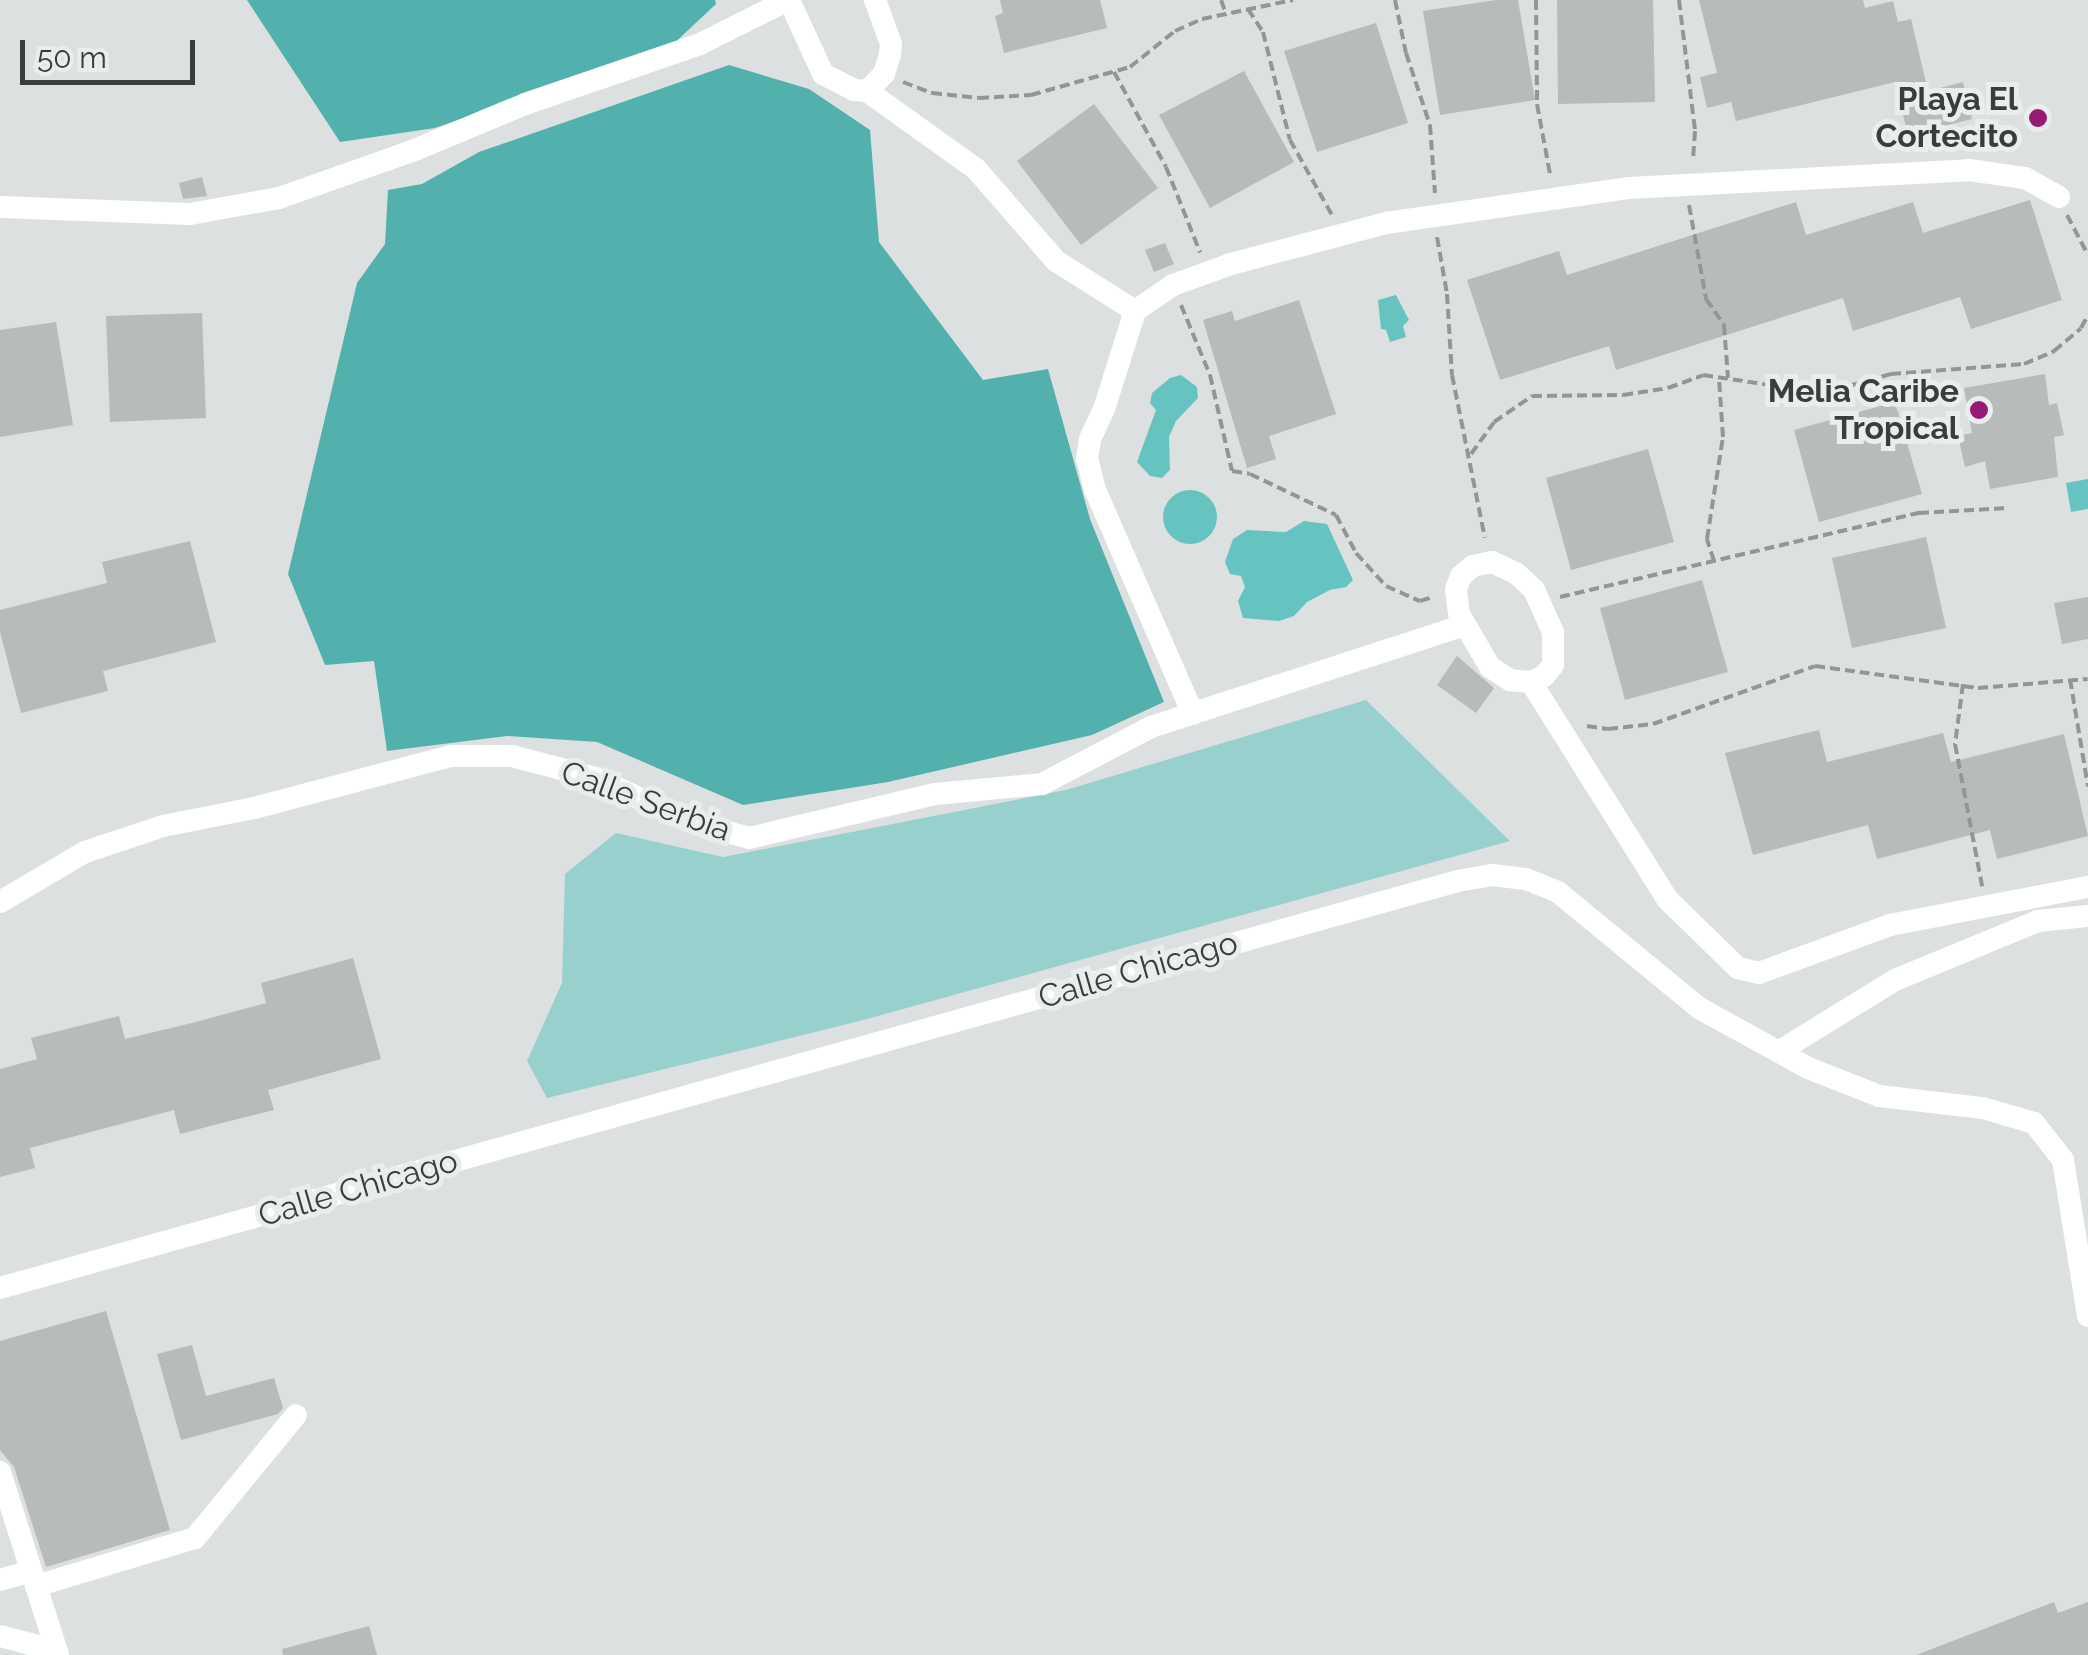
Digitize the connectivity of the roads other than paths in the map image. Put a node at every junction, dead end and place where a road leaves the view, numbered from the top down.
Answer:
1 (788, 0) edge
2 (875, 0) edge
3 (867, 91) junction
4 (2059, 196) road end
5 (0, 206) edge
6 (1135, 311) junction
7 (1464, 626) junction
8 (1531, 682) junction
9 (1193, 714) junction
10 (2088, 887) edge
11 (0, 902) edge
12 (2088, 916) edge
13 (1780, 1051) junction
14 (0, 1288) edge
15 (2088, 1316) edge
16 (296, 1415) dead end
17 (0, 1472) edge
18 (33, 1579) junction
19 (0, 1580) edge
20 (0, 1636) edge
21 (57, 1653) edge

1 - 3 lane
1 - 5 lane
2 - 3 lane
3 - 6 lane
4 - 6 lane
6 - 9 lane
7 - 8 lane
7 - 8 lane
7 - 9 lane, Calle Serbia
8 - 10 lane
9 - 11 lane, Calle Serbia
12 - 13 lane
13 - 14 lane, Calle Chicago
13 - 15 lane, Calle Chicago
16 - 18 lane
17 - 18 lane
18 - 19 lane
18 - 21 lane
20 - 21 lane

